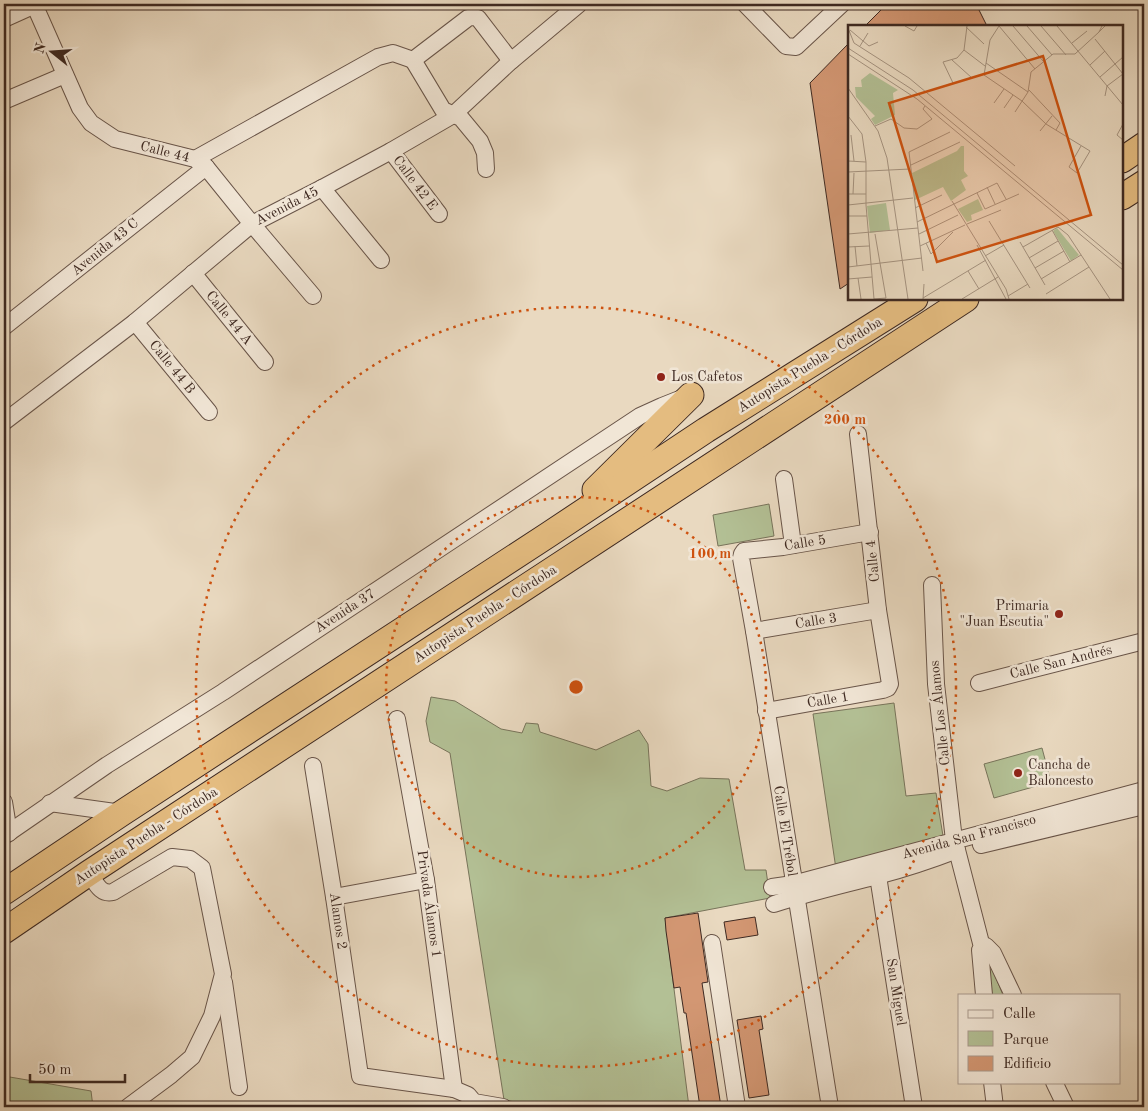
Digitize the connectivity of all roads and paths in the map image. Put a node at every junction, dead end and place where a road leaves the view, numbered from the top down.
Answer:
1 (745, 4) edge
2 (842, 4) edge
3 (34, 5) edge
4 (572, 6) edge
5 (4, 19) edge
6 (413, 60) junction
7 (511, 61) junction
8 (65, 75) junction
9 (4, 101) edge
10 (453, 115) junction
11 (1144, 145) edge
12 (391, 151) junction
13 (1123, 159) edge
14 (200, 163) junction
15 (486, 169) dead end
16 (1144, 183) edge
17 (322, 188) junction
18 (1123, 196) edge
19 (439, 214) dead end
20 (252, 224) junction
21 (381, 260) dead end
22 (193, 273) junction
23 (313, 296) dead end
24 (913, 300) edge
25 (964, 300) edge
26 (135, 322) junction
27 (4, 327) edge
28 (265, 362) dead end
29 (691, 395) joint
30 (209, 412) dead end
31 (4, 422) edge
32 (858, 434) dead end
33 (784, 479) dead end
34 (870, 532) junction
35 (548, 536) junction
36 (793, 546) junction
37 (742, 554) joint
38 (932, 585) dead end
39 (878, 610) junction
40 (754, 631) junction
41 (1144, 641) edge
42 (979, 683) dead end
43 (888, 688) joint
44 (766, 711) junction
45 (397, 718) dead end
46 (313, 766) dead end
47 (1144, 790) edge
48 (4, 802) edge
49 (50, 804) junction
50 (1144, 806) edge
51 (122, 813) junction
52 (6, 835) edge
53 (956, 845) junction
54 (918, 858) junction
55 (89, 873) junction
56 (878, 876) junction
57 (426, 880) junction
58 (772, 887) dead end
59 (794, 891) junction
60 (4, 892) edge
61 (334, 897) junction
62 (774, 904) dead end
63 (4, 931) edge
64 (712, 943) dead end
65 (982, 947) junction
66 (223, 974) junction
67 (984, 994) edge
68 (1013, 994) edge
69 (992, 1084) edge
70 (1055, 1084) edge
71 (239, 1087) dead end
72 (454, 1089) junction
73 (474, 1105) edge
74 (128, 1107) edge
75 (503, 1107) edge
76 (737, 1107) edge
77 (830, 1107) edge
78 (914, 1107) edge
79 (994, 1107) edge
80 (1066, 1107) edge

1 - 2 street
3 - 5 street
3 - 8 street, Calle 44
4 - 7 street, Avenida 45
6 - 7 street
6 - 10 street
6 - 14 street, Avenida 43 C
7 - 10 street, Avenida 45
8 - 9 street
8 - 14 street, Calle 44
10 - 12 street, Avenida 45
10 - 15 street
11 - 13 highway
12 - 17 street, Avenida 45
12 - 19 street, Calle 42 E
14 - 20 street, Calle 44
14 - 27 street, Avenida 43 C
16 - 18 highway
17 - 20 street, Avenida 45
17 - 21 street
20 - 22 street, Avenida 45
20 - 23 street, Calle 44
22 - 26 street, Avenida 45
22 - 28 street, Calle 44 A
24 - 35 highway, Autopista Puebla - Córdoba
25 - 55 highway, Autopista Puebla - Córdoba
26 - 30 street, Calle 44 B
26 - 31 street, Avenida 45
29 - 35 highway
29 - 49 street, Avenida 37
32 - 34 street, Calle 4
33 - 36 street
34 - 36 street, Calle 5
34 - 39 street, Calle 4
35 - 51 highway, Autopista Puebla - Córdoba
36 - 37 street, Calle 5
37 - 40 street, Calle El Trébol
38 - 53 street, Calle Los Álamos
39 - 40 street, Calle 3
39 - 43 street, Calle 4
40 - 44 street, Calle El Trébol
41 - 42 street, Calle San Andrés
43 - 44 street, Calle 1
44 - 59 street, Calle El Trébol
45 - 57 street, Privada Álamos 1
46 - 61 street, Alamos 2
47 - 53 street, Avenida San Francisco
48 - 52 street
49 - 51 street
49 - 52 street, Avenida 37
50 - 53 street, Avenida San Francisco
51 - 60 highway, Autopista Puebla - Córdoba
53 - 54 street, Avenida San Francisco
53 - 65 street, Calle Los Álamos
54 - 56 street, Avenida San Francisco
54 - 59 street, Avenida San Francisco
55 - 63 highway, Autopista Puebla - Córdoba
55 - 66 street
56 - 59 street, Avenida San Francisco
56 - 78 street, San Miguel
57 - 61 street
57 - 72 street, Privada Álamos 1
58 - 59 street
59 - 62 street
59 - 77 street, Calle El Trébol
61 - 72 street, Alamos 2
64 - 76 street
65 - 67 street, Calle Los Álamos
65 - 68 street
66 - 71 street
66 - 74 street
69 - 79 street
70 - 80 street
72 - 73 street
73 - 75 street

